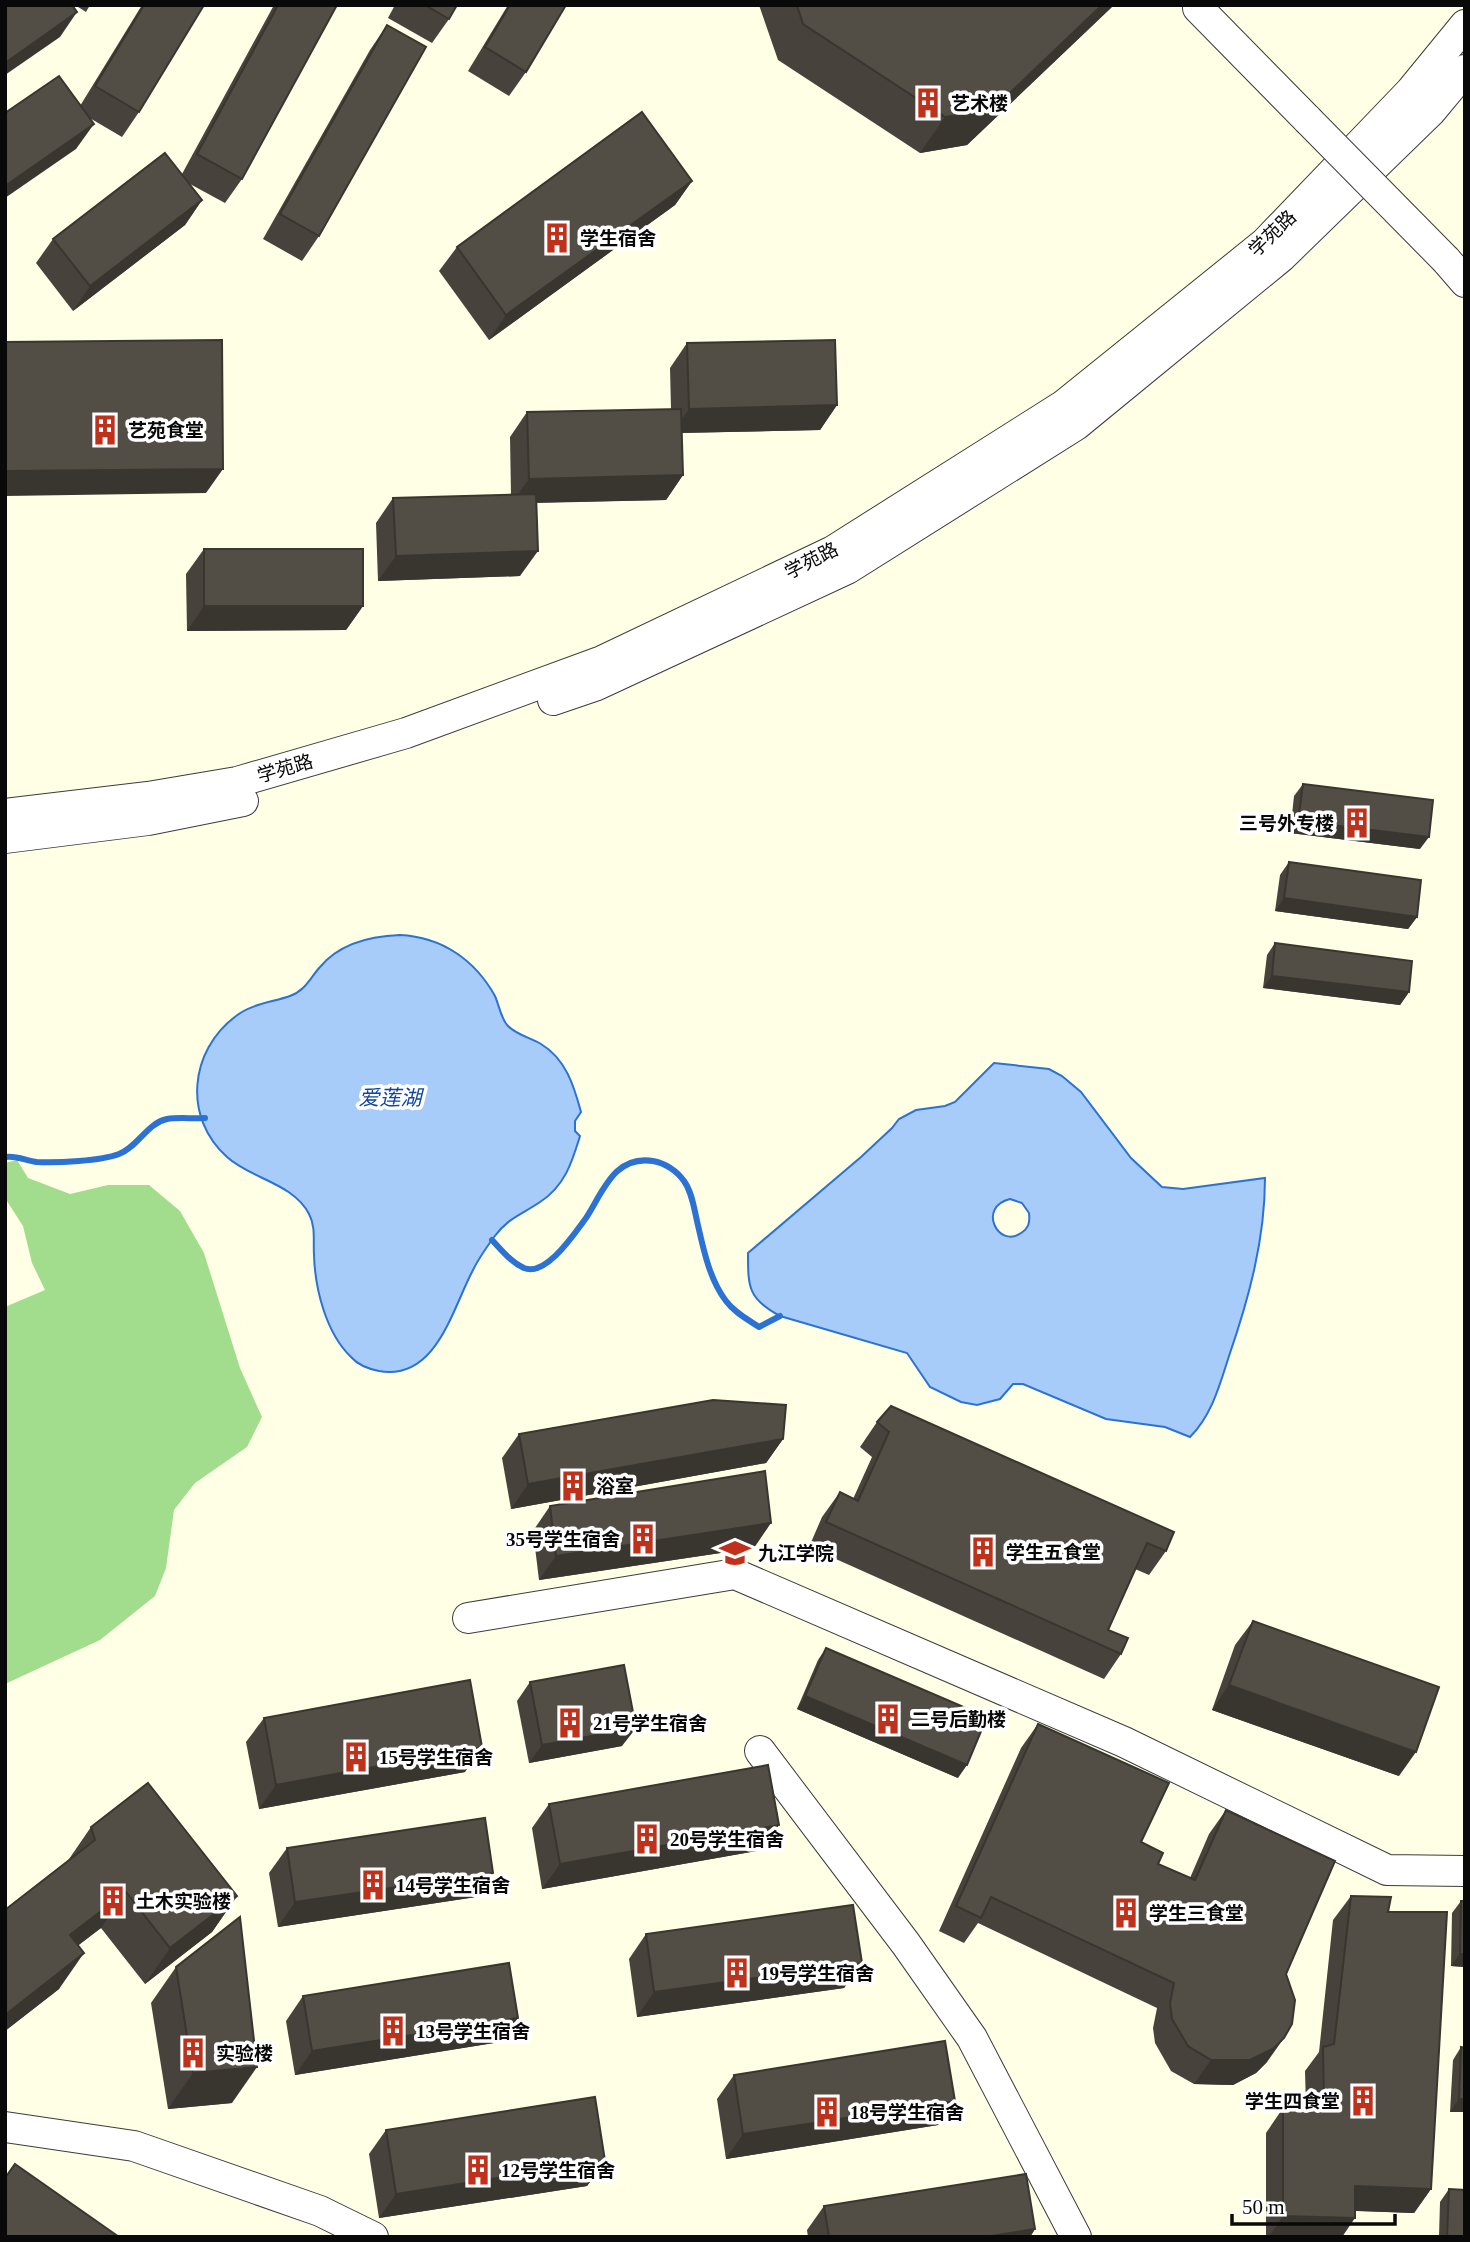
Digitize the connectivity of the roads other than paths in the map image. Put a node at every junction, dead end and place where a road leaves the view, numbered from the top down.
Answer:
1 (1198, 8) dead end
2 (1465, 25) edge
3 (1465, 70) edge
4 (1455, 271) edge
5 (5, 814) edge
6 (5, 838) edge
7 (468, 1618) dead end
8 (760, 1751) dead end
9 (1465, 1871) edge
10 (5, 2127) edge
11 (373, 2237) edge
12 (1076, 2237) edge

1 - 4 street, bridge
2 - 5 street, 学苑路
3 - 6 street, 学苑路
7 - 9 street
8 - 12 street
10 - 11 street

